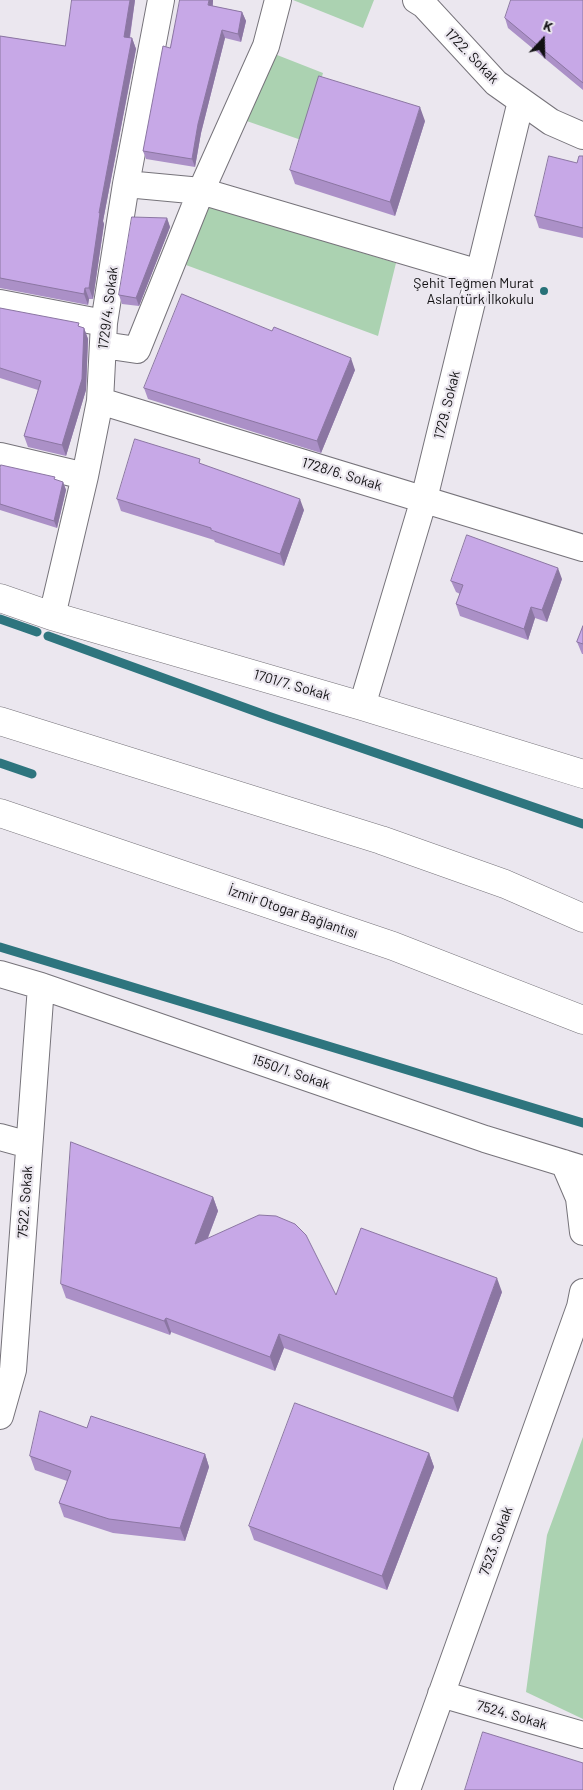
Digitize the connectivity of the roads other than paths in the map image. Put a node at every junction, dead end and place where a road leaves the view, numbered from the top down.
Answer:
1 (161, 0) edge
2 (278, 0) edge
3 (422, 2) edge
4 (521, 101) junction
5 (583, 136) edge
6 (126, 184) junction
7 (201, 191) junction
8 (479, 273) junction
9 (0, 303) edge
10 (103, 334) junction
11 (100, 401) junction
12 (0, 456) edge
13 (85, 476) junction
14 (424, 499) junction
15 (583, 548) edge
16 (0, 598) edge
17 (52, 616) junction
18 (362, 706) junction
19 (0, 720) edge
20 (583, 774) edge
21 (0, 813) edge
22 (505, 884) junction
23 (583, 907) edge
24 (583, 918) edge
25 (0, 974) edge
26 (41, 986) junction
27 (583, 1020) edge
28 (0, 1137) edge
29 (29, 1145) junction
30 (573, 1166) edge
31 (583, 1232) edge
32 (583, 1292) edge
33 (6, 1368) edge
34 (0, 1416) edge
35 (441, 1694) junction
36 (583, 1735) edge
37 (407, 1790) edge

1 - 6 street, 1729/4. Sokak
2 - 7 street
3 - 4 street, 1722. Sokak
4 - 5 street, 1722. Sokak
4 - 8 street, 1729. Sokak
6 - 7 street
6 - 10 street, 1729/4. Sokak
7 - 8 street
7 - 10 street
8 - 14 street, 1729. Sokak
9 - 10 street
10 - 11 street, 1729/4. Sokak
11 - 13 street, 1729/4. Sokak
11 - 14 street, 1728/6. Sokak
12 - 13 street
13 - 17 street, 1729/4. Sokak
14 - 15 street, 1728/6. Sokak
14 - 18 street, 1729. Sokak
16 - 17 main road, 1701/7. Sokak
17 - 18 main road, 1701/7. Sokak
18 - 20 main road, 1701/7. Sokak
19 - 22 main road
21 - 27 main road, İzmir Otogar Bağlantısı
22 - 23 main road
22 - 24 main road
25 - 26 street, 1550/1. Sokak
26 - 29 street, 7522. Sokak
26 - 30 street, 1550/1. Sokak
28 - 29 street
29 - 33 street, 7522. Sokak
30 - 31 street
32 - 35 street, 7523. Sokak
33 - 34 street, 7522. Sokak
35 - 36 street, 7524. Sokak
35 - 37 street, 7523. Sokak

